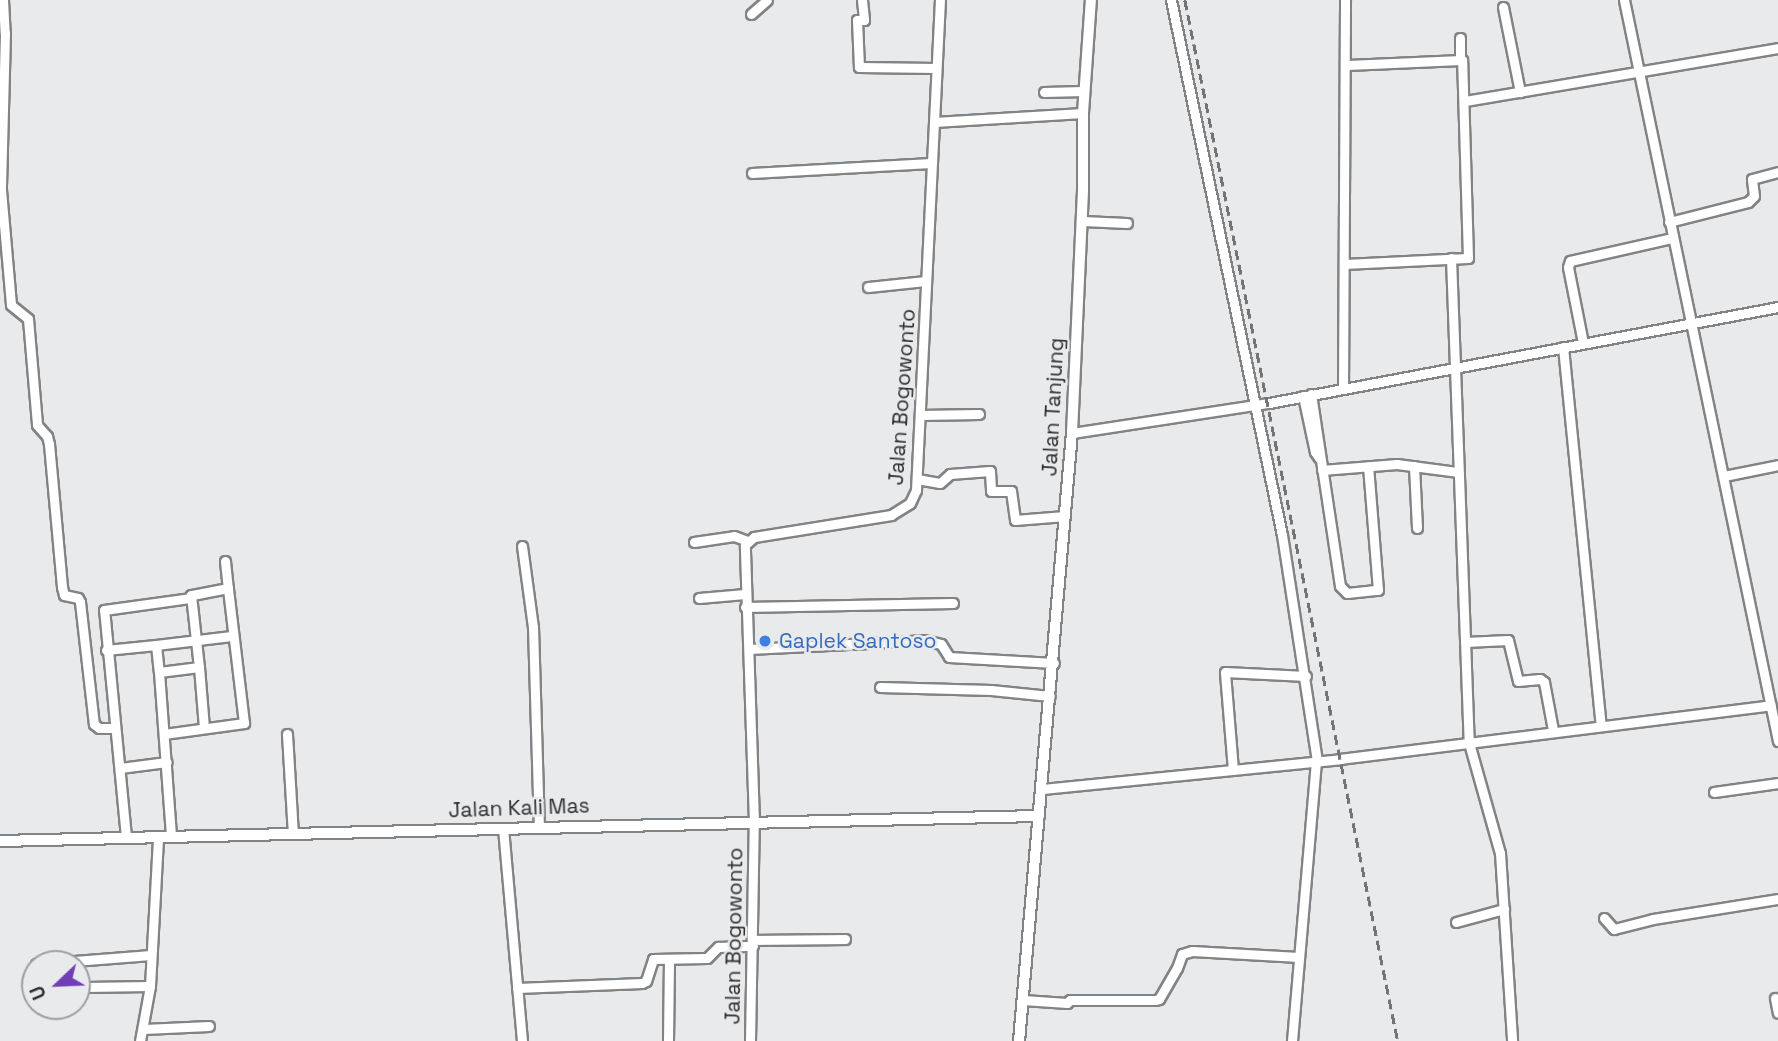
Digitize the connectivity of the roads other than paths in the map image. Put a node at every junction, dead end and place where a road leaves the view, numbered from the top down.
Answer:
1 (3, 0) edge
2 (767, 0) edge
3 (862, 0) edge
4 (940, 0) edge
5 (1091, 0) edge
6 (1171, 0) edge
7 (1345, 0) edge
8 (1623, 0) edge
9 (1503, 7) dead end
10 (751, 13) dead end
11 (1460, 37) dead end
12 (1778, 48) edge
13 (1460, 59) junction
14 (1346, 65) junction
15 (936, 68) junction
16 (1638, 70) junction
17 (1084, 91) junction
18 (1044, 92) dead end
19 (1520, 92) junction
20 (1465, 101) junction
21 (1083, 113) junction
22 (934, 122) junction
23 (931, 163) junction
24 (1778, 172) edge
25 (752, 173) dead end
26 (1082, 221) junction
27 (1669, 222) junction
28 (1127, 223) dead end
29 (1672, 238) junction
30 (1451, 258) junction
31 (1345, 264) junction
32 (926, 281) junction
33 (868, 288) dead end
34 (1778, 307) edge
35 (1691, 323) junction
36 (1583, 343) junction
37 (1563, 347) junction
38 (1453, 367) junction
39 (1343, 389) junction
40 (1307, 395) junction
41 (1255, 405) junction
42 (979, 414) dead end
43 (920, 415) junction
44 (1072, 433) junction
45 (1778, 465) edge
46 (1367, 466) junction
47 (1414, 466) junction
48 (1322, 470) junction
49 (1458, 472) junction
50 (1724, 476) junction
51 (917, 480) junction
52 (1065, 516) junction
53 (1417, 528) dead end
54 (748, 541) junction
55 (694, 542) dead end
56 (522, 546) dead end
57 (225, 561) dead end
58 (228, 588) junction
59 (745, 594) junction
60 (191, 598) junction
61 (699, 598) dead end
62 (953, 603) dead end
63 (745, 607) junction
64 (231, 636) junction
65 (196, 640) junction
66 (1465, 642) junction
67 (156, 646) junction
68 (749, 649) junction
69 (106, 650) junction
70 (1054, 663) junction
71 (199, 667) junction
72 (159, 672) junction
73 (1306, 676) junction
74 (880, 687) dead end
75 (1050, 696) junction
76 (1771, 705) junction
77 (1601, 726) junction
78 (115, 728) junction
79 (204, 728) junction
80 (1553, 730) junction
81 (164, 734) junction
82 (287, 734) dead end
83 (1778, 741) edge
84 (1469, 743) junction
85 (1317, 761) junction
86 (167, 762) junction
87 (120, 768) junction
88 (1233, 770) junction
89 (1778, 783) edge
90 (1042, 789) junction
91 (1714, 792) dead end
92 (1039, 816) junction
93 (754, 821) junction
94 (539, 827) junction
95 (503, 828) junction
96 (293, 834) junction
97 (158, 837) junction
98 (172, 837) junction
99 (126, 838) junction
100 (0, 841) edge
101 (1778, 898) edge
102 (1504, 909) junction
103 (1604, 918) dead end
104 (1456, 922) dead end
105 (845, 939) dead end
106 (753, 943) junction
107 (150, 955) junction
108 (1299, 957) junction
109 (91, 960) edge
110 (669, 960) junction
111 (150, 986) junction
112 (91, 987) edge
113 (517, 988) junction
114 (1775, 998) dead end
115 (1023, 1000) junction
116 (1778, 1013) edge
117 (209, 1026) dead end
118 (144, 1029) junction
119 (140, 1041) edge
120 (522, 1041) edge
121 (668, 1041) edge
122 (750, 1041) edge
123 (1019, 1041) edge
124 (1292, 1041) edge
125 (1512, 1041) edge

1 - 78 street
2 - 10 street
3 - 15 street
4 - 15 street, Jalan Bogowonto
5 - 17 main road, Jalan Tanjung
6 - 41 street
7 - 14 street
8 - 16 street
9 - 19 street
11 - 13 street
12 - 16 street
13 - 14 street
13 - 20 street
14 - 31 street
15 - 22 street, Jalan Bogowonto
16 - 19 street
16 - 27 street
17 - 18 street
17 - 21 main road, Jalan Tanjung
19 - 20 street
20 - 30 street
21 - 22 street
21 - 26 main road, Jalan Tanjung
22 - 23 street, Jalan Bogowonto
23 - 25 street
23 - 32 street, Jalan Bogowonto
24 - 27 street
26 - 28 street
26 - 44 main road, Jalan Tanjung
27 - 29 street
29 - 35 street
29 - 36 street
30 - 31 street
30 - 38 street
31 - 39 street
32 - 33 street
32 - 43 street, Jalan Bogowonto
34 - 35 street
35 - 36 street
35 - 50 street
36 - 37 street
37 - 38 street
37 - 77 street
38 - 39 street
38 - 49 street
39 - 40 street
40 - 41 street
40 - 48 street
41 - 44 street
41 - 73 street
42 - 43 street
43 - 51 street, Jalan Bogowonto
44 - 52 main road, Jalan Tanjung
45 - 50 street
46 - 47 street
46 - 48 street
46 - 48 street
47 - 49 street
47 - 53 street
49 - 66 street
50 - 76 street
51 - 52 street
51 - 54 street, Jalan Bogowonto
52 - 70 main road, Jalan Tanjung
54 - 55 street
54 - 59 street, Jalan Bogowonto
56 - 94 street
57 - 58 street
58 - 60 street
58 - 64 street
59 - 61 street
59 - 63 street, Jalan Bogowonto
60 - 65 street
60 - 69 street
62 - 63 street
63 - 68 street, Jalan Bogowonto
64 - 65 street
64 - 79 street
65 - 67 street
65 - 71 street
66 - 80 street
66 - 84 street
67 - 69 street
67 - 72 street
68 - 70 street
68 - 93 street, Jalan Bogowonto
69 - 78 street
70 - 75 main road, Jalan Tanjung
71 - 72 street
71 - 79 street
72 - 81 street
73 - 85 street
73 - 88 street
74 - 75 street
75 - 90 main road, Jalan Tanjung
76 - 77 street
76 - 83 street
77 - 80 street
78 - 87 street
79 - 81 street
80 - 84 street
81 - 86 street
82 - 96 street
84 - 85 street
84 - 102 street
85 - 88 street
85 - 108 street
86 - 87 street
86 - 98 street
87 - 99 street
88 - 90 street
89 - 91 street
90 - 92 main road, Jalan Tanjung
92 - 93 main road, Jalan Kali Mas
92 - 115 main road, Jalan Tanjung
93 - 94 main road, Jalan Kali Mas
93 - 106 street, Jalan Bogowonto
94 - 95 main road, Jalan Kali Mas
95 - 96 main road, Jalan Kali Mas
95 - 113 street
96 - 98 main road, Jalan Kali Mas
97 - 98 main road, Jalan Kali Mas
97 - 99 main road, Jalan Kali Mas
97 - 107 street
99 - 100 main road, Jalan Kali Mas
101 - 103 street
102 - 104 street
102 - 125 street
105 - 106 street
106 - 110 street
106 - 122 street, Jalan Bogowonto
107 - 109 street
107 - 111 street
108 - 115 street
108 - 124 street
110 - 113 street
110 - 121 street
111 - 112 street
111 - 118 street
113 - 120 street
114 - 116 street
115 - 123 main road, Jalan Tanjung
117 - 118 street
118 - 119 street

